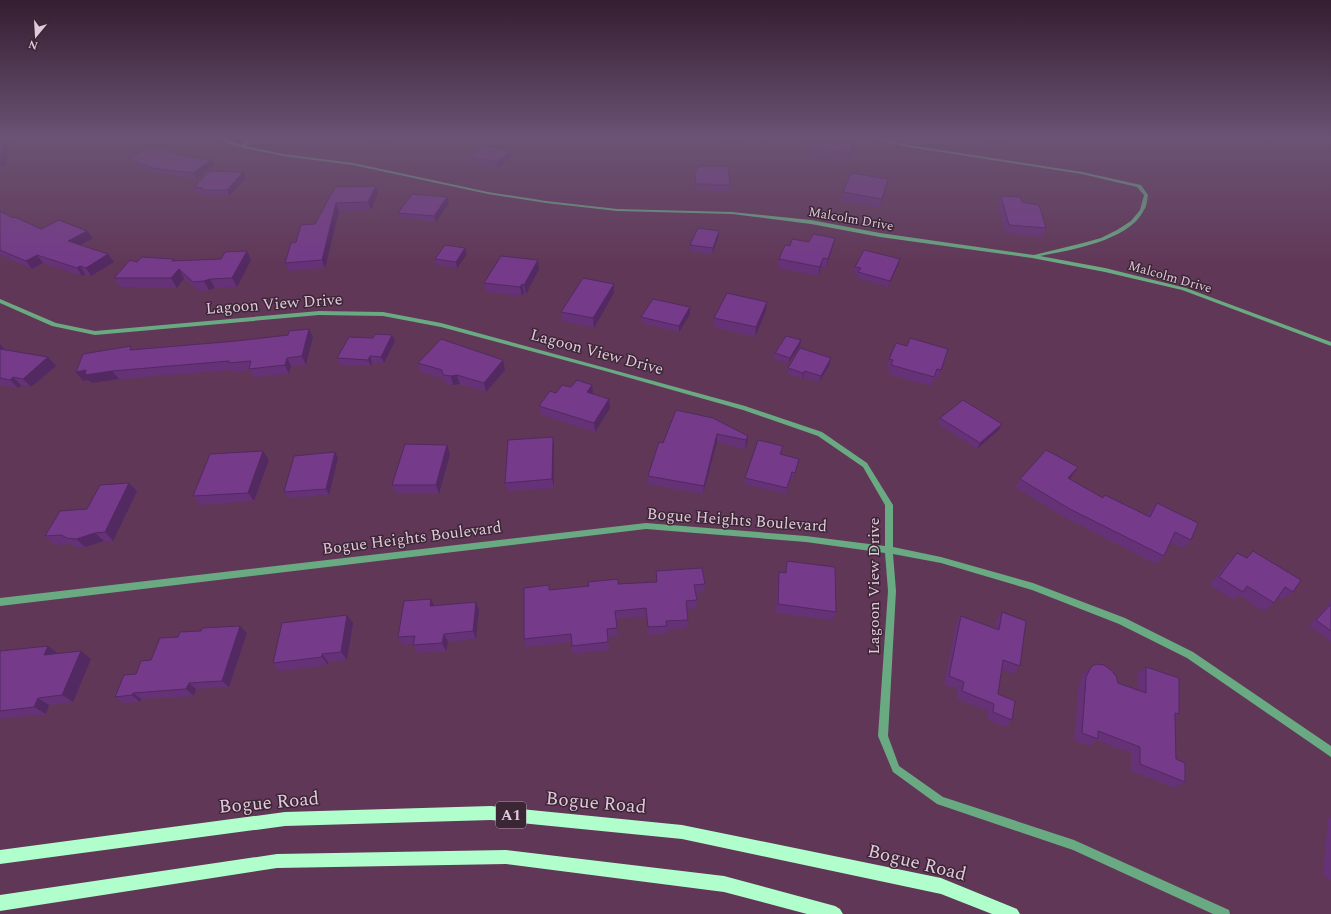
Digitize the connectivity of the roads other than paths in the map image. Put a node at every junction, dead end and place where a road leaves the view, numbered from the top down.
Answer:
1 (426, 180) edge
2 (1111, 180) edge
3 (1032, 256) junction
4 (0, 302) edge
5 (1331, 344) edge
6 (889, 550) junction
7 (0, 602) edge
8 (1331, 752) edge
9 (0, 857) edge
10 (0, 903) edge
11 (835, 914) edge
12 (1012, 914) edge
13 (1225, 914) edge

1 - 3 street, Malcolm Drive
2 - 3 street
3 - 5 street, Malcolm Drive
4 - 6 street, Lagoon View Drive
6 - 7 street, Bogue Heights Boulevard
6 - 8 street, Bogue Heights Boulevard
6 - 13 street, Lagoon View Drive
9 - 12 main road, Bogue Road / A1
10 - 11 main road

